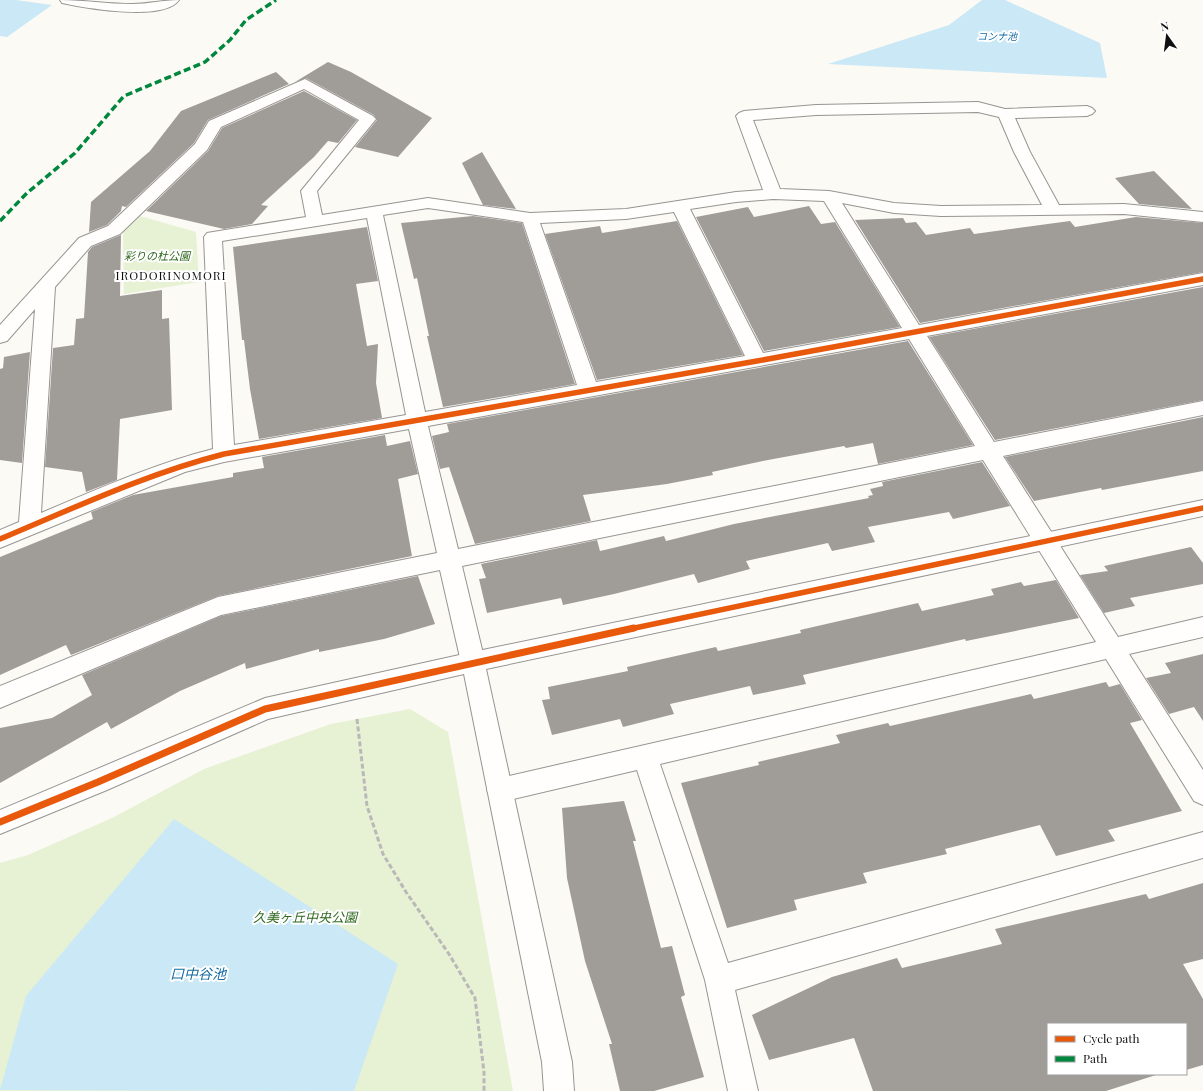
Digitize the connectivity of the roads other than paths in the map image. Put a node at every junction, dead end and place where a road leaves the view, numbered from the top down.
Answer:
1 (67, 0) edge
2 (172, 0) edge
3 (1087, 111) dead end
4 (1005, 114) junction
5 (773, 194) junction
6 (829, 196) junction
7 (680, 207) junction
8 (1053, 209) junction
9 (374, 212) junction
10 (1203, 217) edge
11 (530, 218) junction
12 (314, 221) junction
13 (1203, 279) edge
14 (46, 284) junction
15 (913, 332) junction
16 (0, 337) edge
17 (757, 361) junction
18 (589, 391) junction
19 (1203, 408) edge
20 (417, 422) junction
21 (988, 450) junction
22 (224, 454) junction
23 (1203, 508) edge
24 (29, 528) junction
25 (0, 539) edge
26 (1046, 542) junction
27 (448, 559) junction
28 (1203, 627) edge
29 (1112, 648) junction
30 (473, 662) junction
31 (0, 697) edge
32 (645, 756) junction
33 (500, 790) junction
34 (1203, 793) edge
35 (0, 822) edge
36 (1203, 845) edge
37 (720, 980) junction
38 (559, 1091) edge
39 (742, 1091) edge

1 - 2 street
3 - 4 street
4 - 5 street
4 - 8 street
5 - 6 street
5 - 7 street
6 - 8 street
6 - 15 street
7 - 11 street
7 - 17 street
8 - 10 street
9 - 11 street
9 - 12 street
9 - 20 street
11 - 18 street
12 - 14 street
12 - 22 street
13 - 15 street
14 - 16 street
14 - 24 street
15 - 17 street
15 - 21 street
17 - 18 street
18 - 20 street
19 - 21 street
20 - 22 street
20 - 27 street
21 - 26 street
21 - 27 street
22 - 24 street
23 - 26 street
24 - 25 street
26 - 29 street
26 - 30 street
27 - 30 street
27 - 31 street
28 - 29 street
29 - 32 street
29 - 34 street
30 - 33 street
30 - 35 street
32 - 33 street
32 - 37 street
33 - 38 street
36 - 37 street
37 - 39 street

